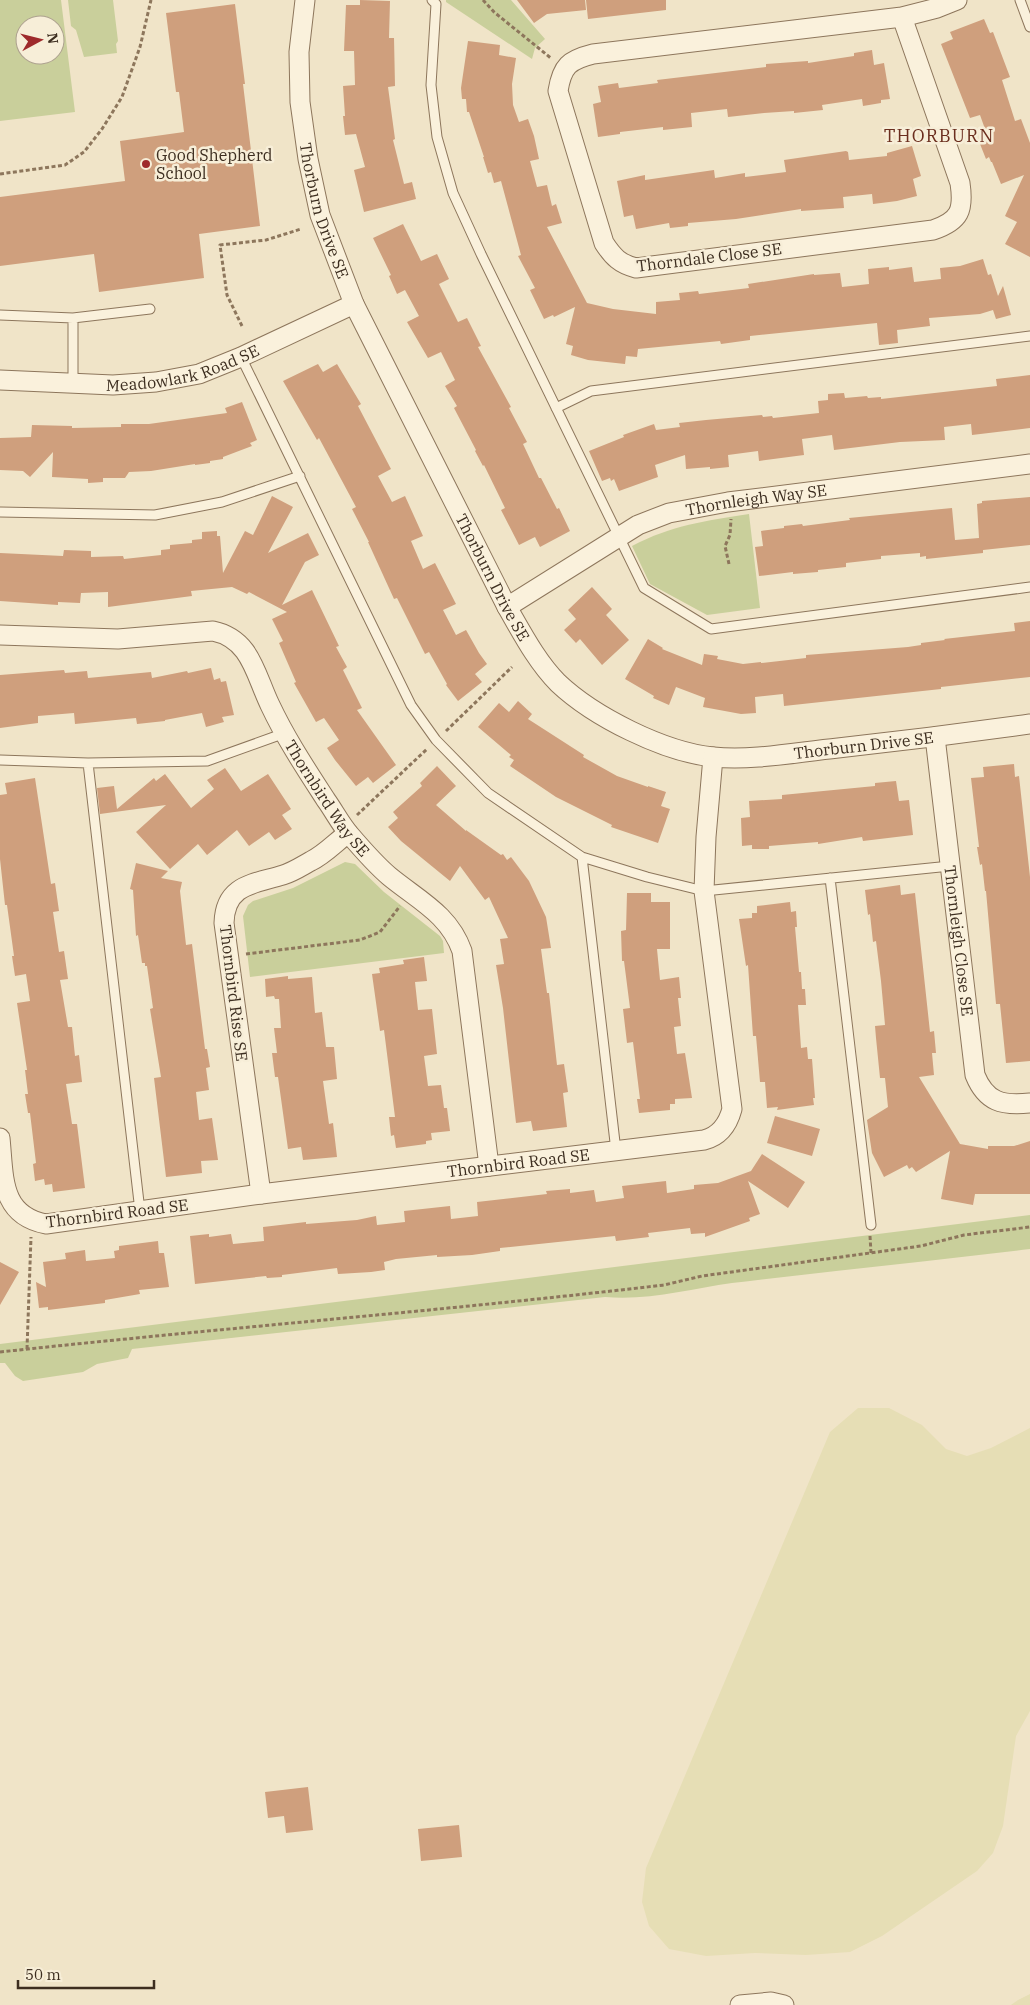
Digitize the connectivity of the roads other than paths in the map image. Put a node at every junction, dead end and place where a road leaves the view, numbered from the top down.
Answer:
1 (305, 0) edge
2 (432, 0) edge
3 (957, 0) edge
4 (1020, 0) edge
5 (902, 17) junction
6 (1030, 27) edge
7 (354, 304) junction
8 (150, 310) dead end
9 (0, 315) edge
10 (73, 318) junction
11 (1030, 336) edge
12 (241, 357) junction
13 (0, 380) edge
14 (73, 383) junction
15 (556, 408) junction
16 (1030, 464) edge
17 (300, 476) junction
18 (0, 512) edge
19 (620, 537) junction
20 (1030, 587) edge
21 (507, 607) junction
22 (0, 635) edge
23 (1030, 724) edge
24 (285, 734) junction
25 (935, 737) junction
26 (713, 757) junction
27 (0, 760) edge
28 (88, 763) junction
29 (348, 833) junction
30 (582, 857) junction
31 (950, 866) junction
32 (830, 878) junction
33 (704, 891) junction
34 (1030, 1102) edge
35 (0, 1138) edge
36 (616, 1151) junction
37 (490, 1166) junction
38 (261, 1194) junction
39 (140, 1211) junction
40 (871, 1225) dead end
41 (740, 2005) edge
42 (784, 2005) edge

1 - 7 street, Thorburn Drive SE
2 - 15 lane
3 - 5 street
4 - 6 lane
5 - 5 street, Thorndale Close SE
7 - 12 street, Meadowlark Road SE
7 - 21 street, Thorburn Drive SE
8 - 10 lane
9 - 10 lane
10 - 14 lane
11 - 15 lane
12 - 14 street, Meadowlark Road SE
12 - 17 lane
13 - 14 street, Meadowlark Road SE
15 - 19 lane
16 - 19 street, Thornleigh Way SE
17 - 18 lane
17 - 30 lane
19 - 20 lane
19 - 21 street, Thornleigh Way SE
21 - 26 street, Thorburn Drive SE
22 - 24 street, Thornbird Way SE
23 - 25 street, Thorburn Drive SE
24 - 28 lane
24 - 29 street, Thornbird Way SE
25 - 26 street, Thorburn Drive SE
25 - 31 street, Thornleigh Close SE
26 - 33 street, Thornbird Road SE
27 - 28 lane
28 - 39 lane
29 - 37 street, Thornbird Way SE
29 - 38 street, Thornbird Rise SE
30 - 33 lane
30 - 36 lane
31 - 32 lane
31 - 34 street, Thornleigh Close SE
32 - 33 lane
32 - 40 lane
33 - 36 street, Thornbird Road SE
35 - 39 street, Thornbird Road SE
36 - 37 street, Thornbird Road SE
37 - 38 street, Thornbird Road SE
38 - 39 street, Thornbird Road SE
41 - 42 street

